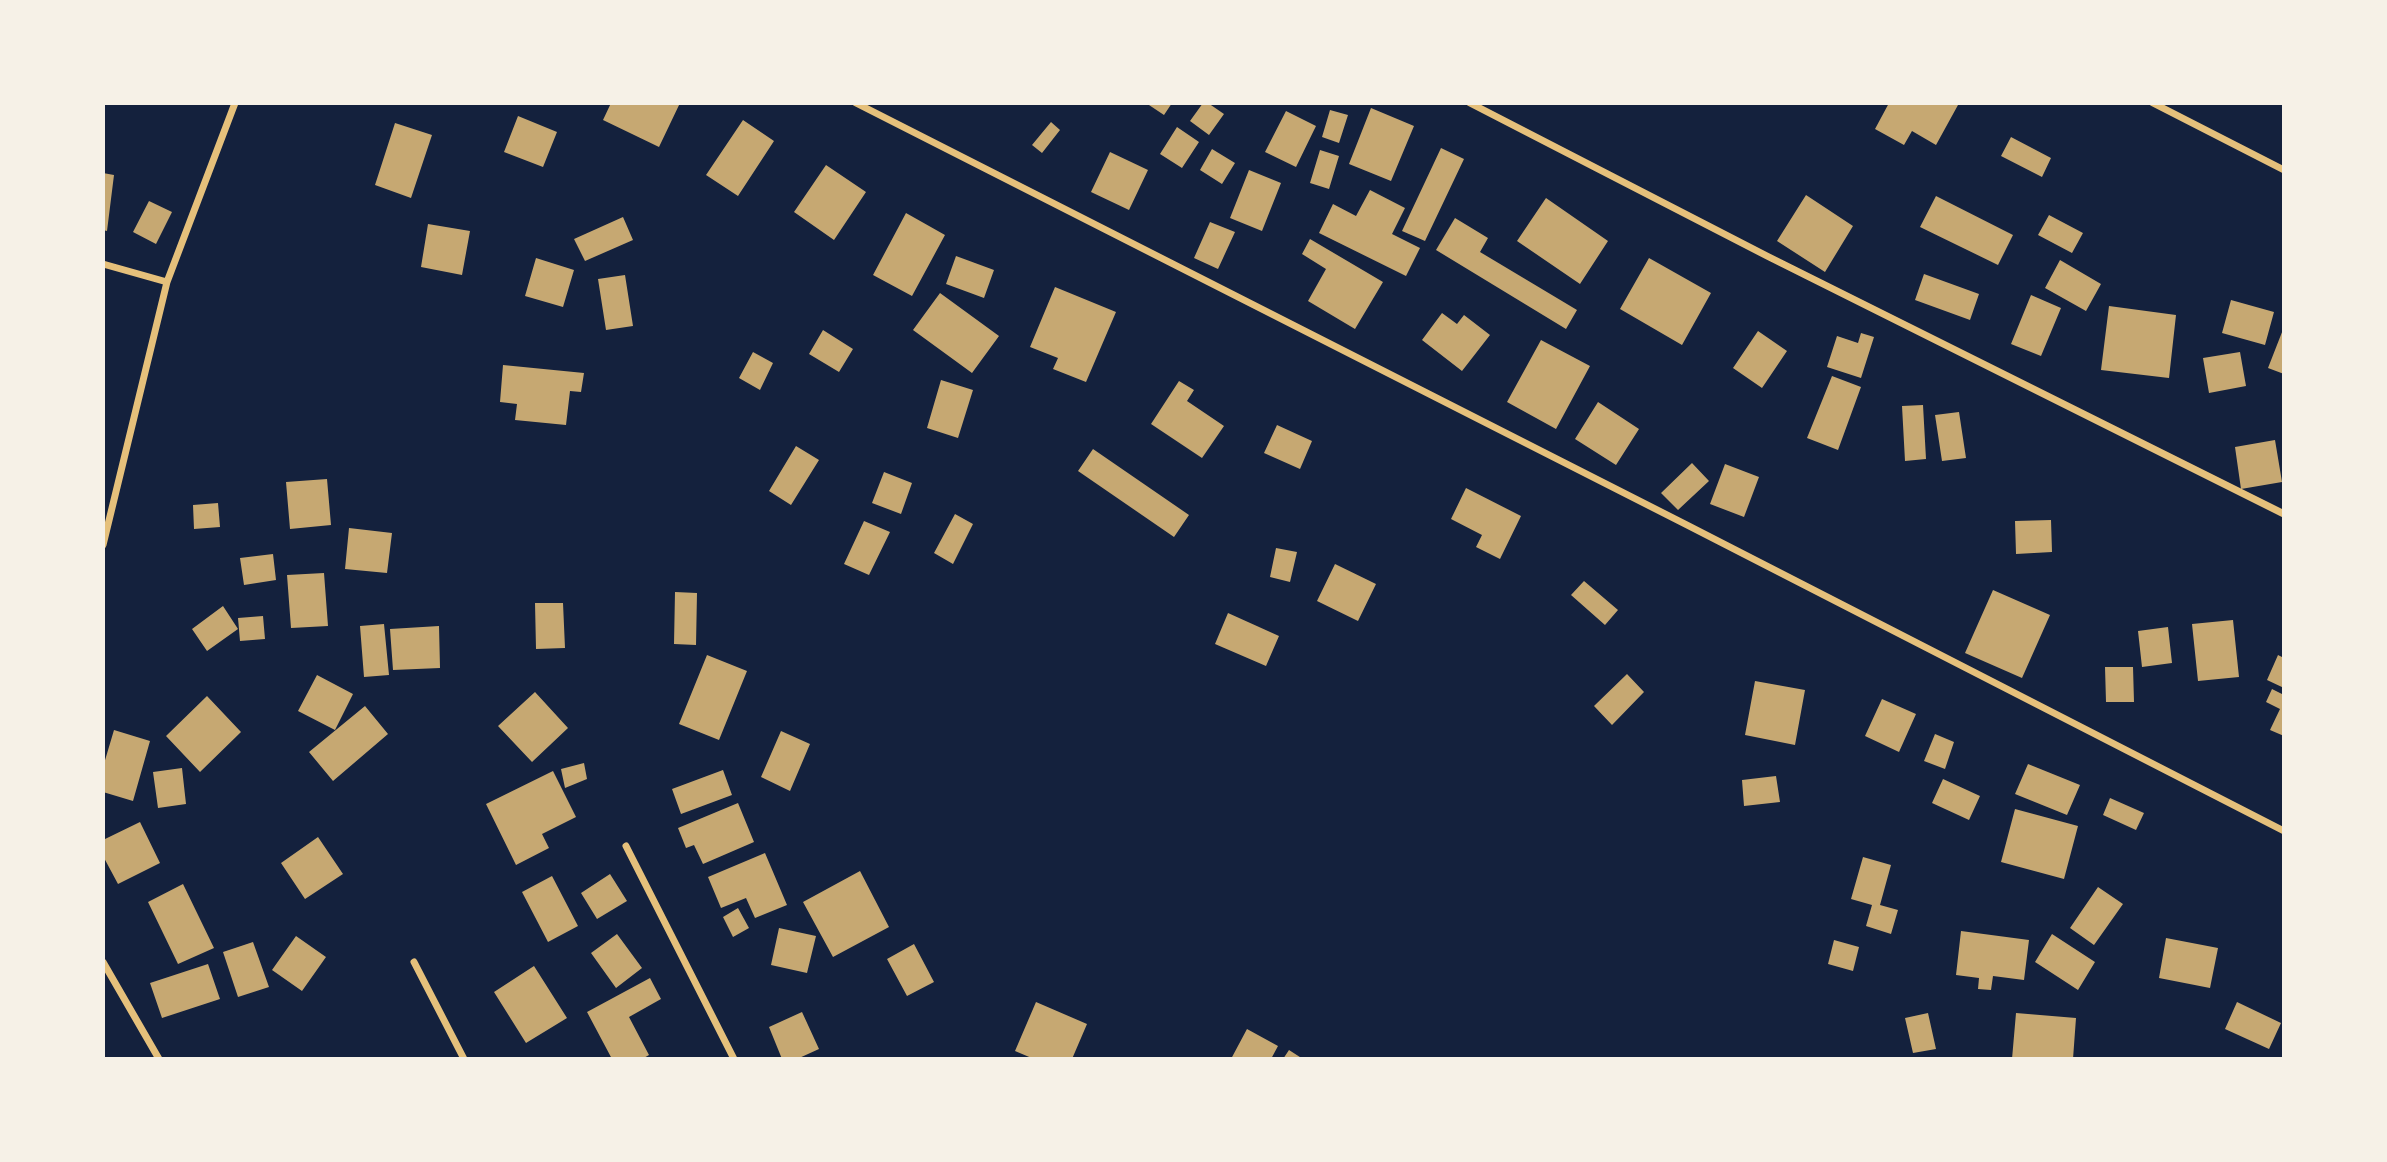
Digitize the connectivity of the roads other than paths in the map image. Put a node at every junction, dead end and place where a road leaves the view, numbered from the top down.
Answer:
1 (235, 103) edge
2 (856, 103) edge
3 (1470, 103) edge
4 (2153, 103) edge
5 (2284, 170) edge
6 (103, 264) edge
7 (167, 282) junction
8 (2284, 514) edge
9 (103, 545) edge
10 (2284, 831) edge
11 (625, 846) dead end
12 (103, 962) edge
13 (414, 962) dead end
14 (159, 1059) edge
15 (464, 1059) edge
16 (734, 1059) edge

1 - 7 street
2 - 10 street
3 - 8 street
4 - 5 street
6 - 7 street
7 - 9 street
11 - 16 street
12 - 14 street
13 - 15 street

